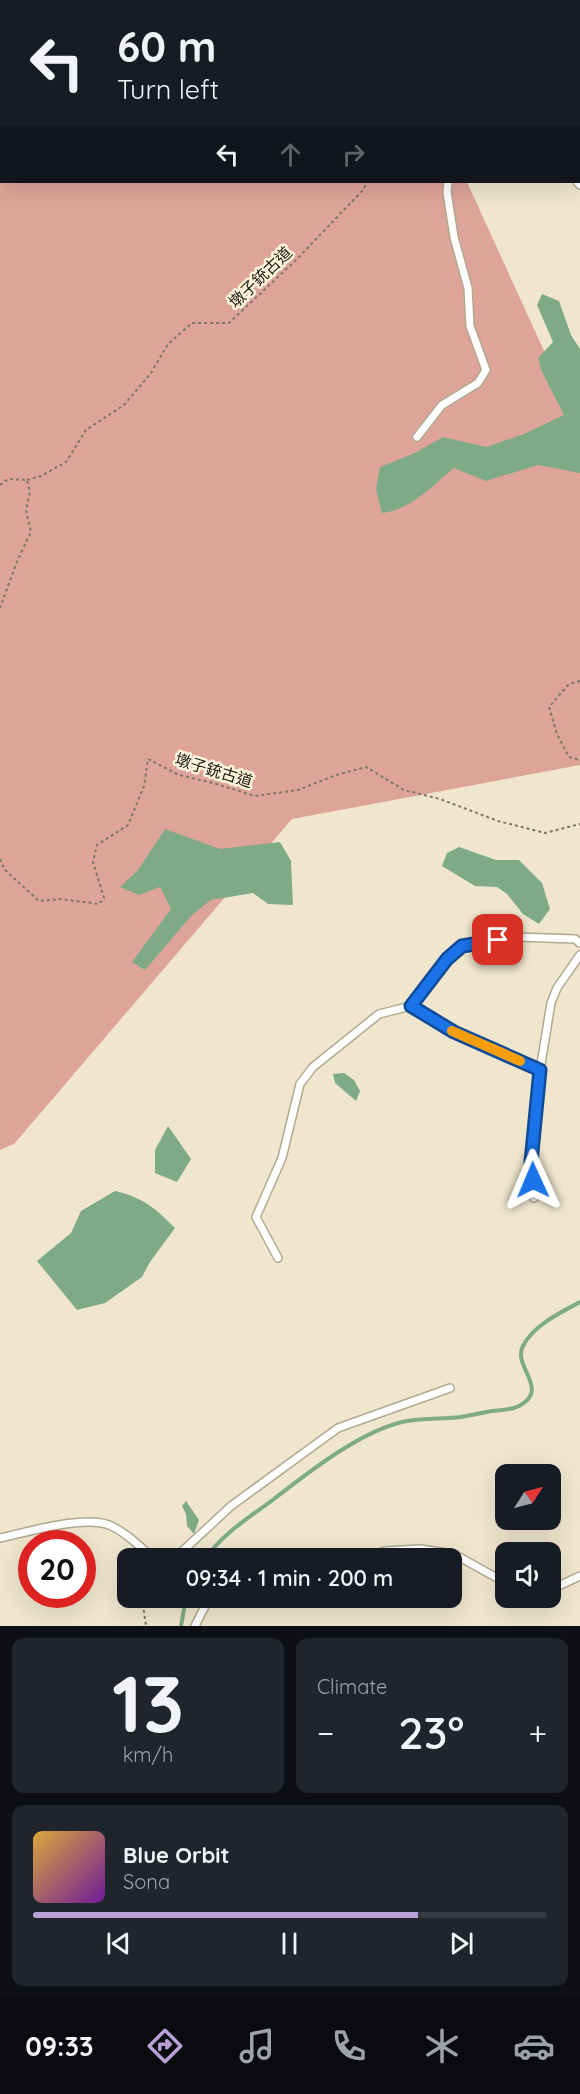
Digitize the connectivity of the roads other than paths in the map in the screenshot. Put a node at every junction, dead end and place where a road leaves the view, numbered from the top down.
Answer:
1 (448, 183) edge
2 (417, 437) dead end
3 (580, 942) edge
4 (580, 955) edge
5 (411, 1006) junction
6 (540, 1070) junction
7 (534, 1198) dead end
8 (278, 1258) dead end
9 (450, 1388) dead end
10 (0, 1538) edge
11 (140, 1548) edge
12 (186, 1548) edge
13 (462, 1558) edge
14 (580, 1575) edge
15 (495, 1577) edge
16 (561, 1584) edge
17 (202, 1608) edge
18 (195, 1626) edge

1 - 2 lane
3 - 5 lane
4 - 6 lane
5 - 6 lane
5 - 8 lane
6 - 7 lane
9 - 12 lane
10 - 11 lane
13 - 15 lane
14 - 16 lane
17 - 18 lane

